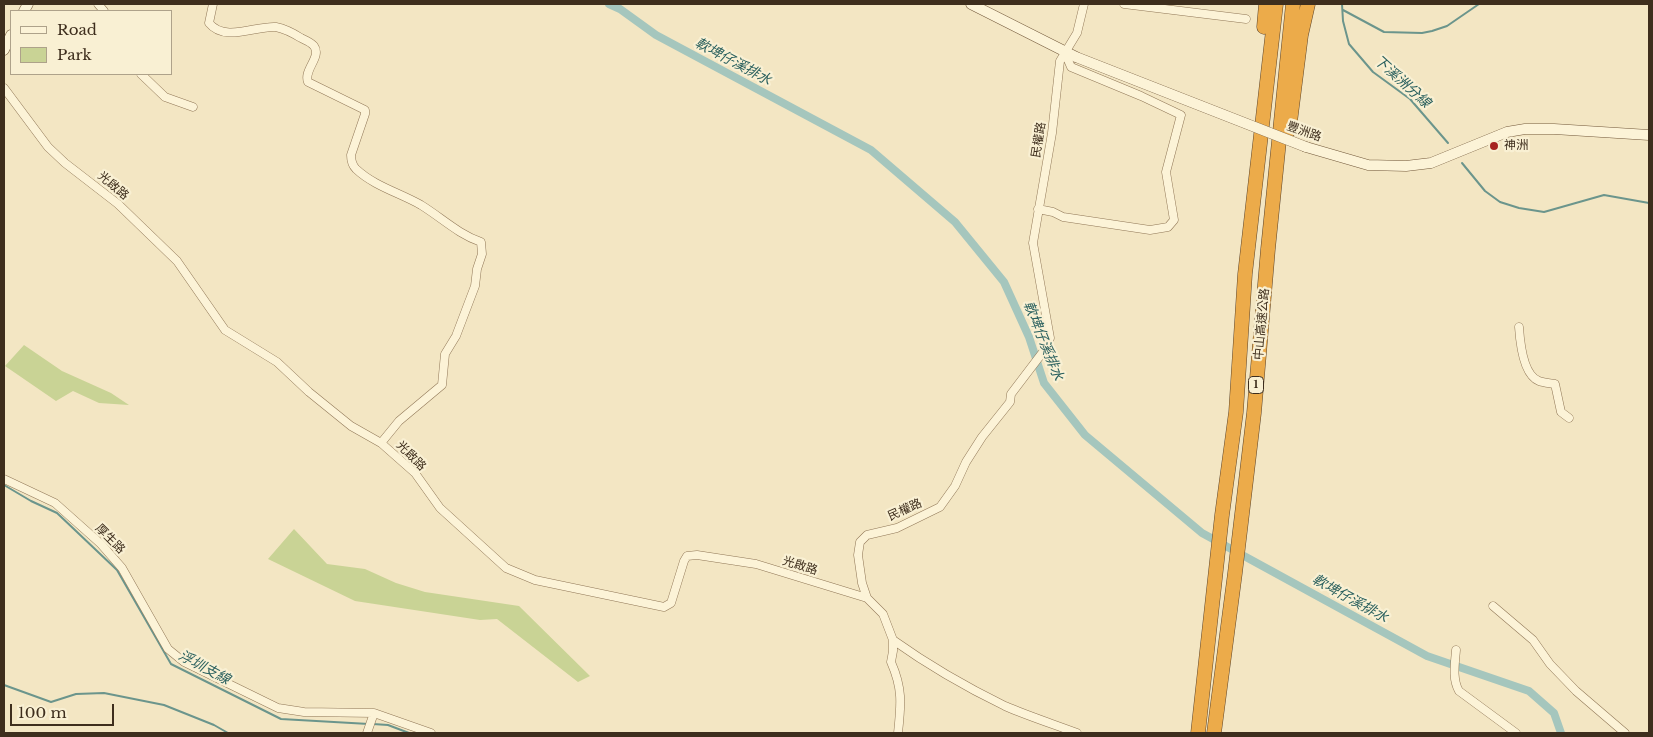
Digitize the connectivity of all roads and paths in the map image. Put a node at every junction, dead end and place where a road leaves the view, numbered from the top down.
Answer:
1 (212, 4) edge
2 (971, 4) edge
3 (1084, 4) edge
4 (1124, 4) edge
5 (1266, 4) edge
6 (1276, 4) edge
7 (1293, 4) edge
8 (1308, 4) edge
9 (1246, 19) dead end
10 (10, 37) edge
11 (4, 50) edge
12 (1065, 53) junction
13 (142, 75) edge
14 (4, 88) edge
15 (193, 107) dead end
16 (1649, 135) edge
17 (1038, 209) junction
18 (1268, 248) junction
19 (1245, 274) junction
20 (1519, 327) dead end
21 (1569, 418) dead end
22 (381, 443) junction
23 (4, 479) edge
24 (867, 598) junction
25 (1493, 606) dead end
26 (893, 640) junction
27 (1456, 650) dead end
28 (370, 724) edge
29 (431, 733) edge
30 (898, 733) edge
31 (1077, 733) edge
32 (1198, 733) edge
33 (1214, 733) edge
34 (1516, 733) edge
35 (1625, 733) edge

1 - 22 street
2 - 12 street, 豐洲路
3 - 12 street, 民權路
4 - 9 street
5 - 19 highway
6 - 19 highway, 中山高速公路 / 1
7 - 18 highway, 中山高速公路 / 1
8 - 18 highway
10 - 11 street
12 - 16 street, 豐洲路, bridge
12 - 17 street, 民權路
12 - 17 street
13 - 15 street
14 - 22 street, 光啟路
17 - 24 street, 民權路
18 - 33 highway, 中山高速公路 / 1
19 - 32 highway, 中山高速公路 / 1
20 - 21 street
22 - 24 street, 光啟路
23 - 28 street, 厚生路
24 - 26 street, 民權路
25 - 35 street
26 - 30 street, 民權路
26 - 31 street
27 - 34 street
28 - 29 street

